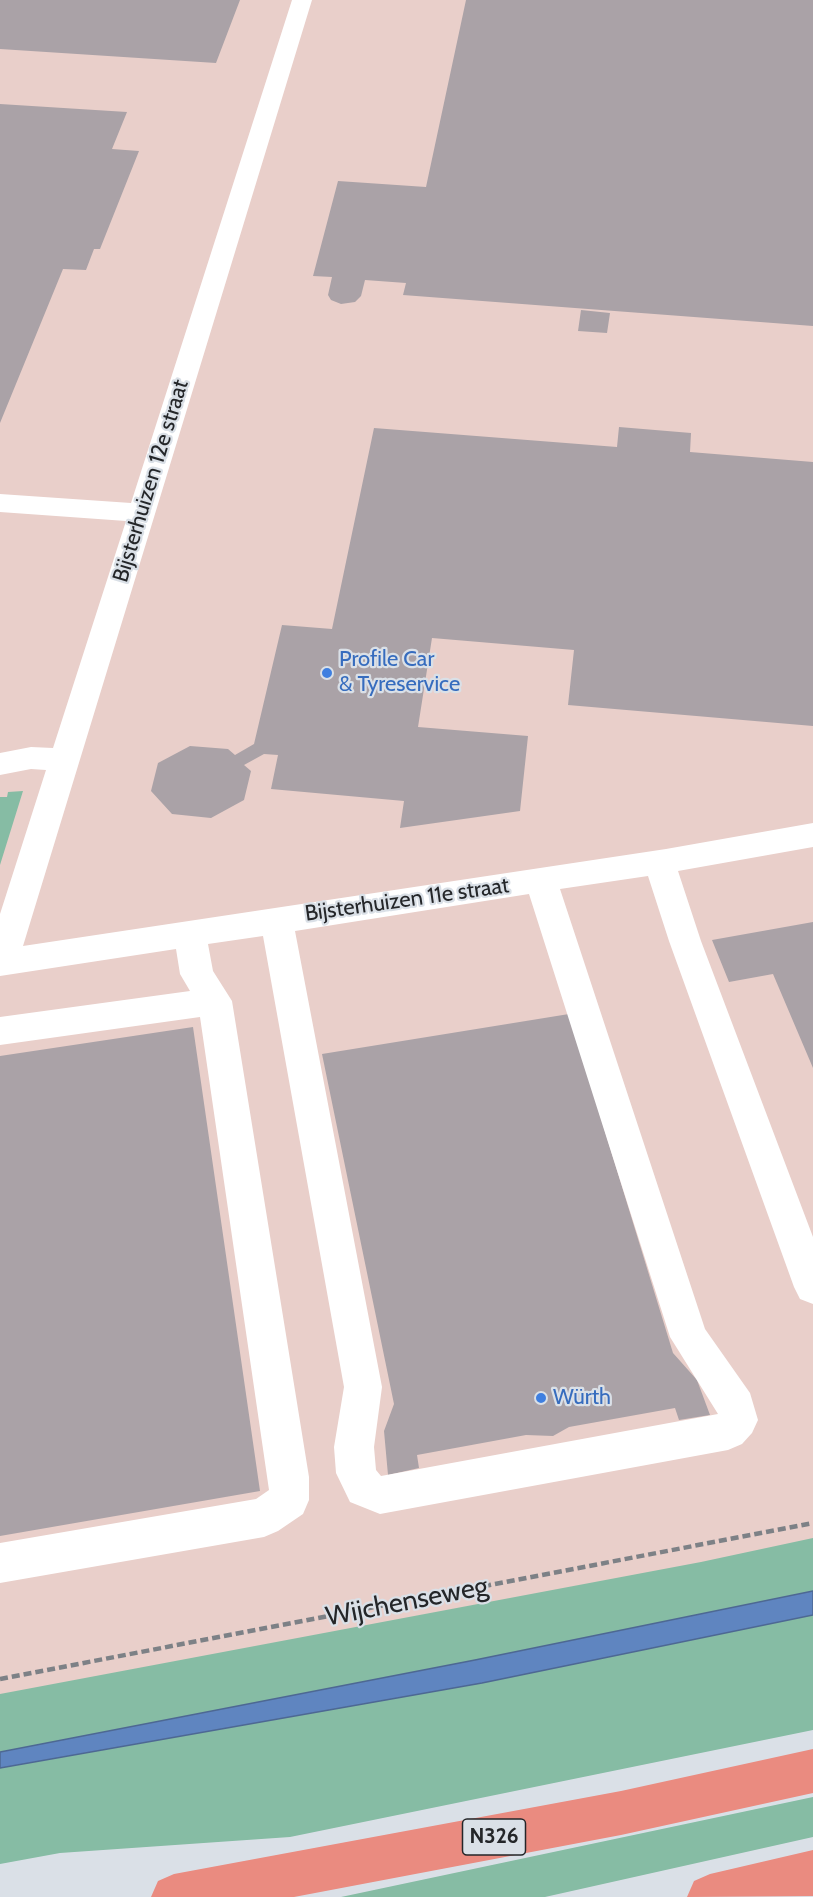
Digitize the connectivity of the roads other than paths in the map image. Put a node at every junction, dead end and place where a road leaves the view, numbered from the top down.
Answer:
1 (302, 0) edge
2 (0, 503) edge
3 (141, 513) junction
4 (64, 759) junction
5 (0, 764) edge
6 (813, 835) edge
7 (659, 862) junction
8 (541, 880) junction
9 (276, 919) junction
10 (189, 933) junction
11 (1, 963) edge
12 (214, 1001) junction
13 (0, 1030) edge
14 (813, 1287) edge
15 (0, 1563) edge
16 (813, 1771) edge
17 (813, 1873) edge
18 (174, 1897) edge
19 (710, 1897) edge

1 - 3 street, Bijsterhuizen 12e straat
2 - 3 street
3 - 4 street, Bijsterhuizen 12e straat
4 - 5 street
4 - 11 street, Bijsterhuizen 12e straat
6 - 7 street, Bijsterhuizen 11e straat
7 - 8 street, Bijsterhuizen 11e straat
7 - 14 street
8 - 9 street, Bijsterhuizen 11e straat
8 - 9 street
9 - 10 street, Bijsterhuizen 11e straat
10 - 11 street, Bijsterhuizen 11e straat
10 - 12 street
12 - 13 street
12 - 15 street
16 - 18 highway, N326
17 - 19 highway

